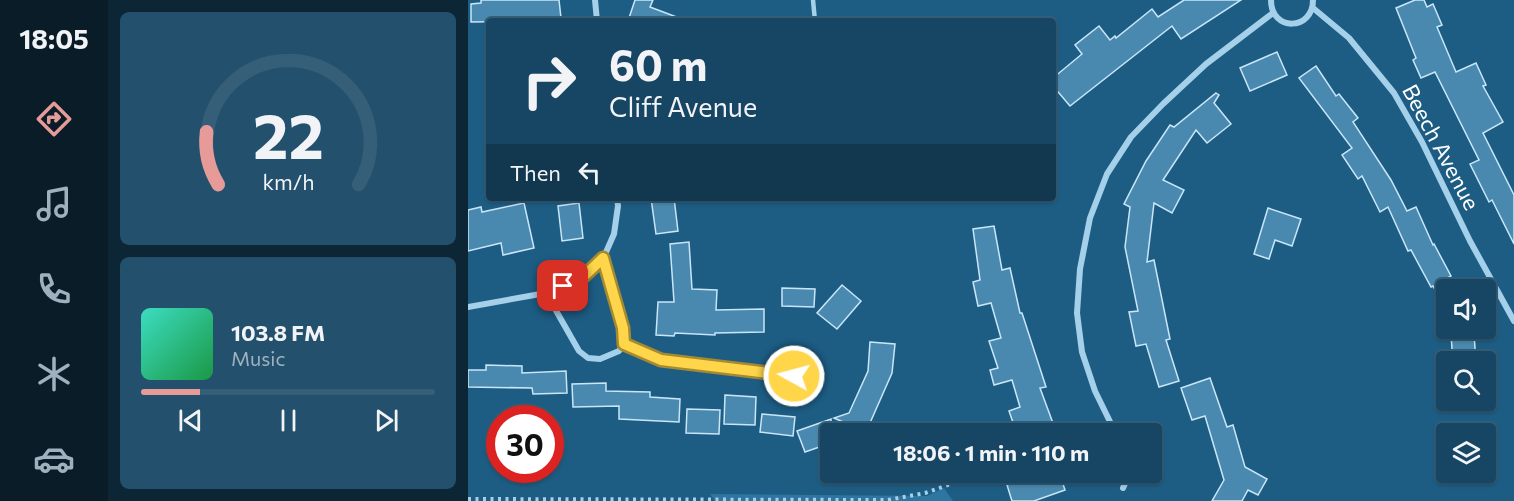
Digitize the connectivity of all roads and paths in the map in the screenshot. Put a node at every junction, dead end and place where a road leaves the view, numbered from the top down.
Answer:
1 (595, 0) edge
2 (813, 0) edge
3 (1271, 0) edge
4 (1313, 0) edge
5 (1313, 8) junction
6 (1273, 13) junction
7 (597, 18) edge
8 (815, 18) edge
9 (617, 201) edge
10 (603, 258) junction
11 (546, 293) junction
12 (468, 307) edge
13 (1514, 321) edge
14 (624, 344) junction
15 (794, 376) dead end
16 (1111, 423) edge
17 (953, 483) edge
18 (1126, 483) edge
19 (1124, 488) dead end
20 (468, 499) edge

1 - 7 street
2 - 8 lane
3 - 6 street
4 - 5 street
5 - 6 street
5 - 13 street, Beech Avenue
6 - 16 street
9 - 10 street
10 - 11 street
10 - 14 street
11 - 12 street
11 - 14 street
14 - 15 street
17 - 20 path
18 - 19 street

